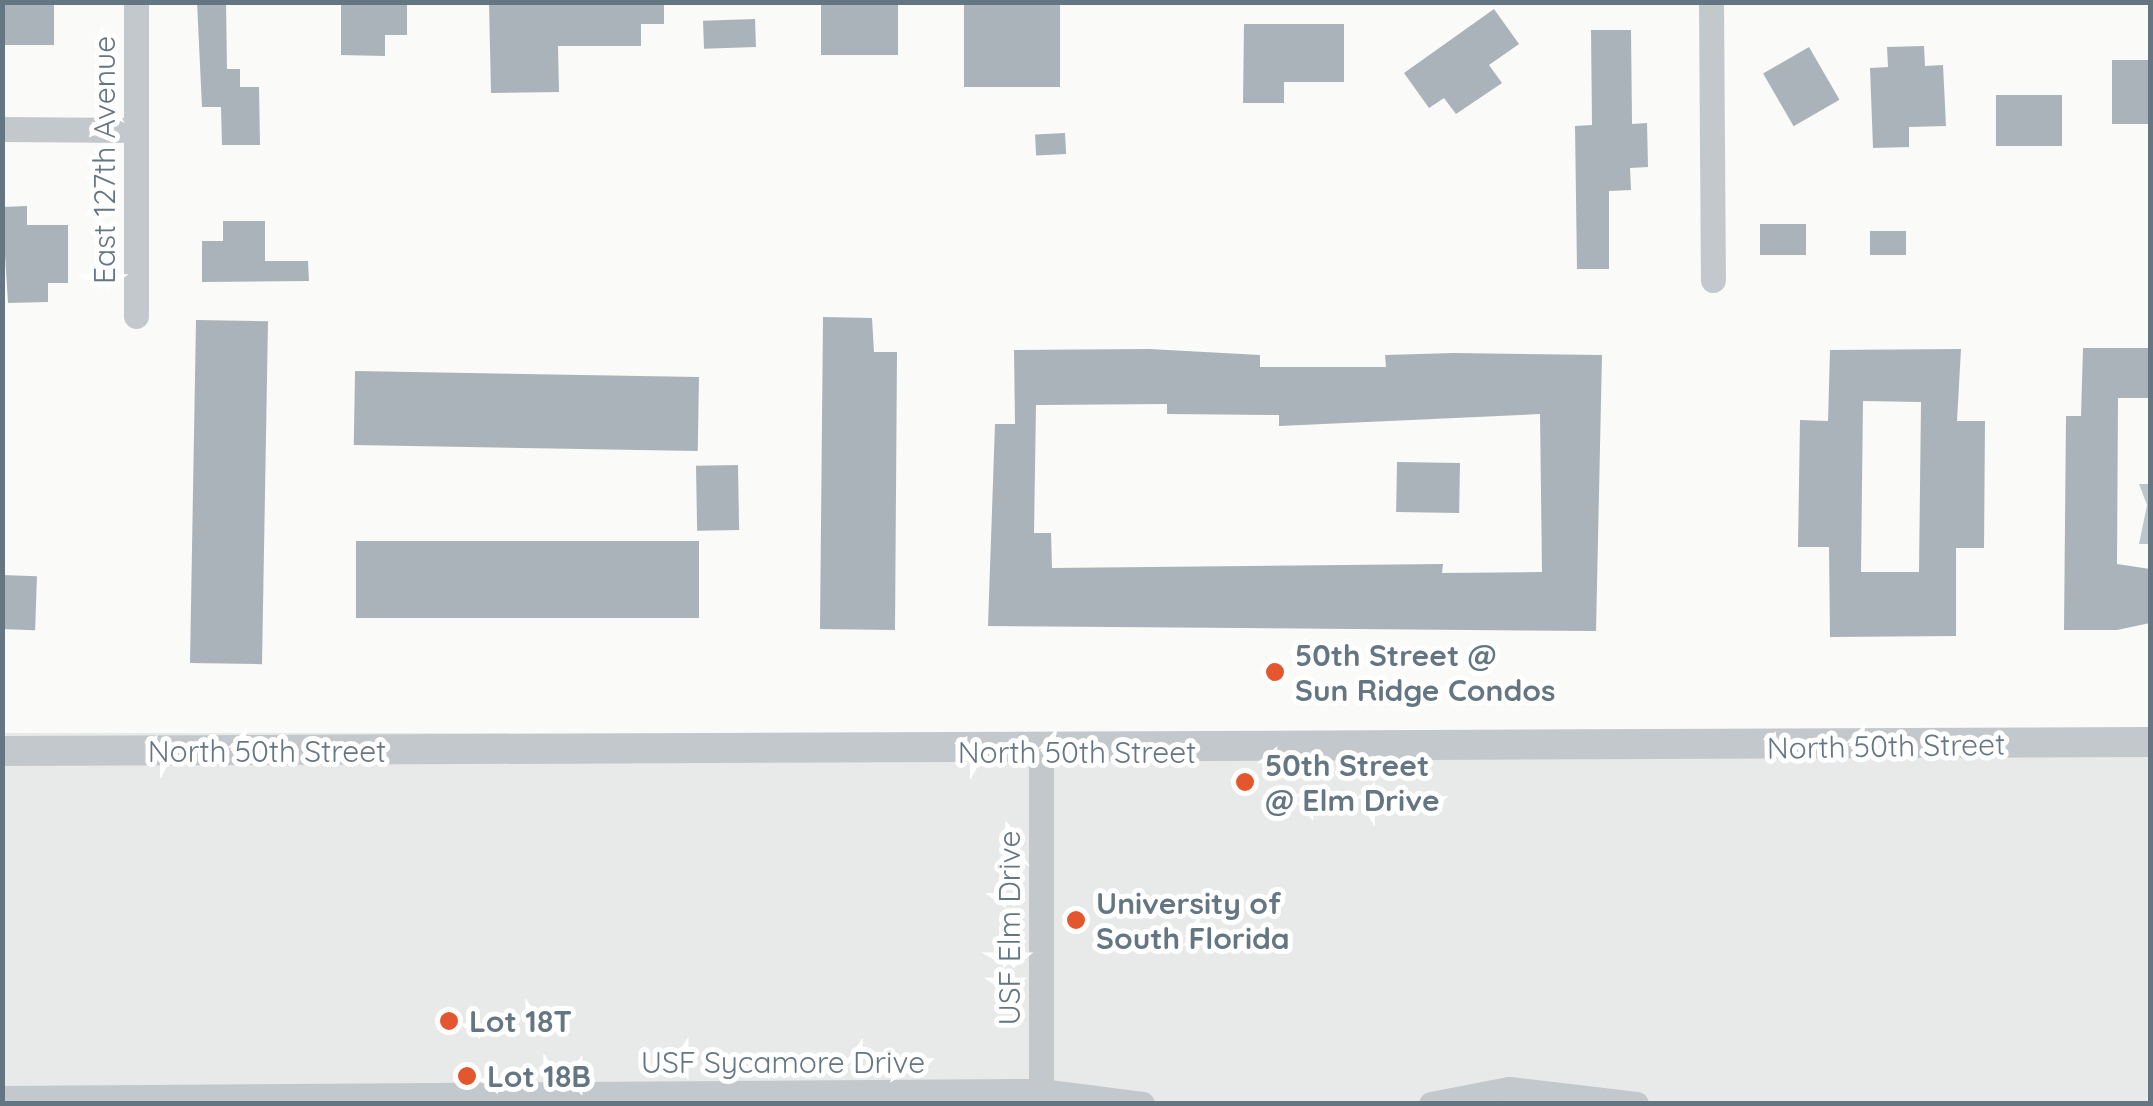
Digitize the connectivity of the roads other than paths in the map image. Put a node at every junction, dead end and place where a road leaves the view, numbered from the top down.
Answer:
1 (136, 2) edge
2 (1711, 2) edge
3 (2, 129) edge
4 (136, 130) junction
5 (1713, 280) dead end
6 (136, 316) dead end
7 (2150, 742) edge
8 (2, 751) edge
9 (1040, 752) junction
10 (1042, 1097) edge
11 (2, 1098) edge
12 (1142, 1104) edge
13 (1431, 1104) edge
14 (1636, 1104) edge

1 - 4 street, East 127th Avenue
2 - 5 street
3 - 4 street
4 - 6 street, East 127th Avenue
7 - 9 street, North 50th Street
8 - 9 street, North 50th Street
9 - 10 street, USF Elm Drive
10 - 11 street, USF Sycamore Drive
10 - 12 street, USF Sycamore Drive
13 - 14 street

